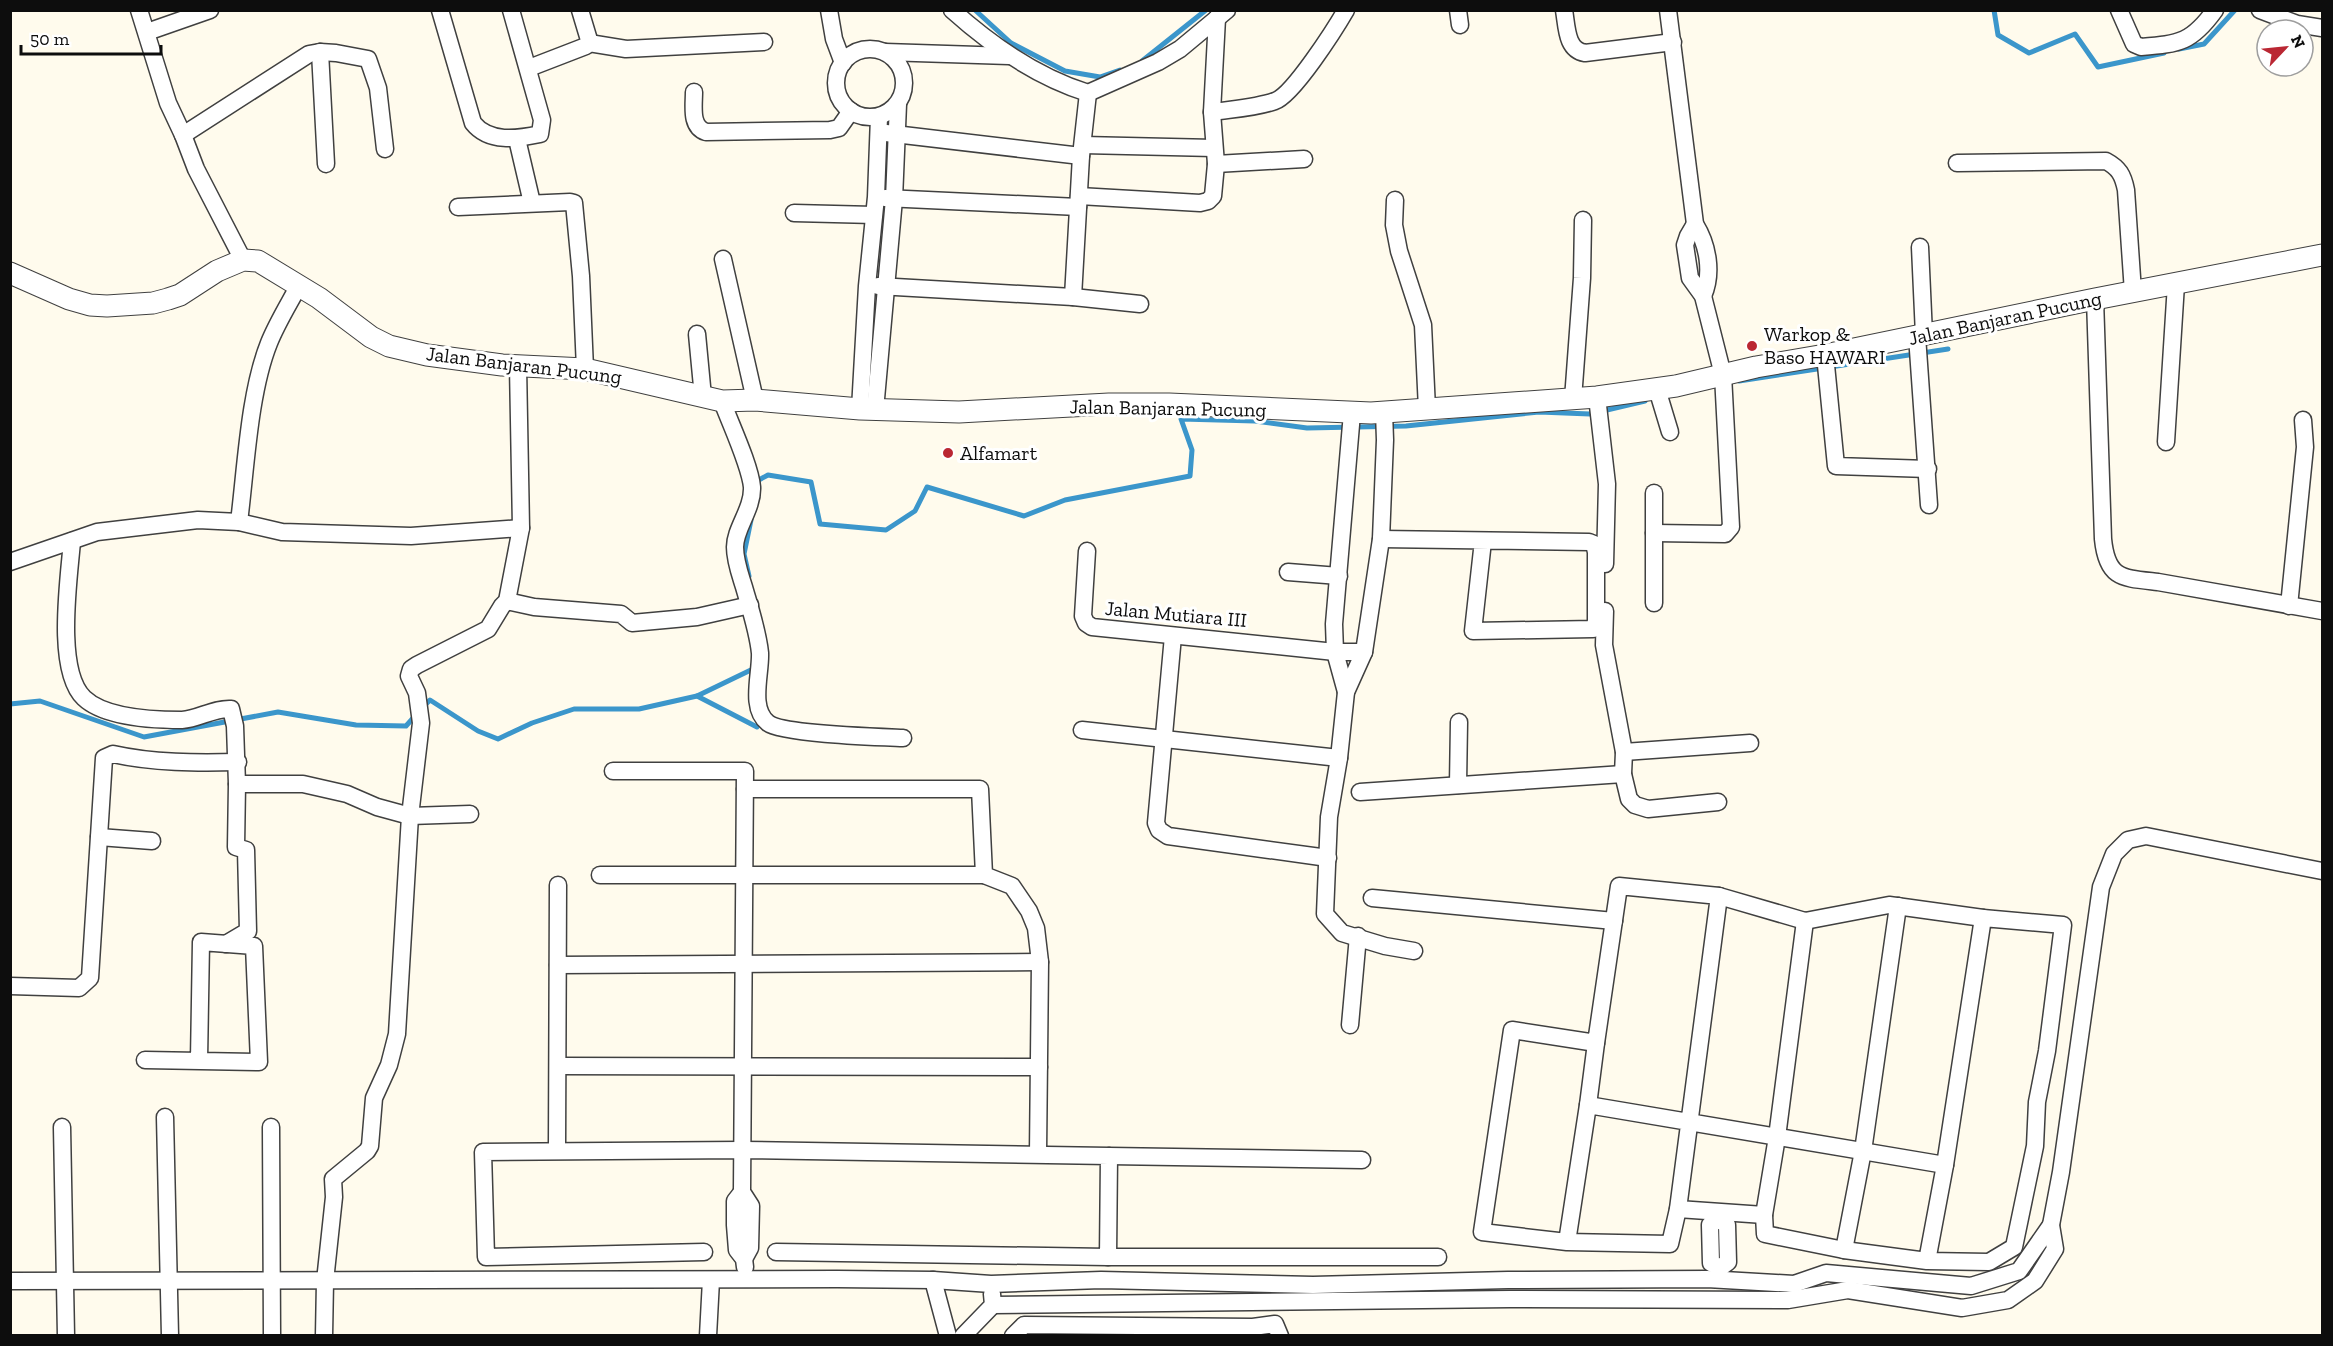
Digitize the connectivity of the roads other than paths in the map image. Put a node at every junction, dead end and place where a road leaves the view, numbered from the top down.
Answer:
1 (139, 10) edge
2 (210, 10) edge
3 (440, 10) edge
4 (511, 10) edge
5 (580, 10) edge
6 (829, 10) edge
7 (952, 10) edge
8 (1346, 10) edge
9 (1564, 10) edge
10 (1668, 10) edge
11 (2119, 10) edge
12 (2216, 10) edge
13 (2260, 10) edge
14 (1222, 14) edge
15 (2322, 28) edge
16 (147, 32) junction
17 (764, 42) dead end
18 (1673, 42) junction
19 (589, 43) junction
20 (320, 52) junction
21 (885, 52) junction
22 (1010, 56) junction
23 (843, 63) junction
24 (528, 68) junction
25 (694, 92) dead end
26 (1088, 93) junction
27 (851, 111) junction
28 (1212, 112) junction
29 (885, 128) junction
30 (183, 135) junction
31 (518, 139) junction
32 (385, 149) dead end
33 (1082, 150) junction
34 (1215, 156) junction
35 (1304, 159) dead end
36 (1957, 163) dead end
37 (326, 164) dead end
38 (876, 197) junction
39 (894, 199) junction
40 (1395, 200) dead end
41 (1079, 202) junction
42 (532, 203) junction
43 (458, 207) dead end
44 (794, 213) dead end
45 (874, 215) junction
46 (1583, 220) dead end
47 (1920, 247) dead end
48 (2322, 255) edge
49 (723, 259) dead end
50 (243, 260) junction
51 (10, 273) edge
52 (2176, 284) junction
53 (299, 285) junction
54 (867, 286) junction
55 (887, 287) junction
56 (2133, 292) junction
57 (1073, 297) junction
58 (2094, 299) junction
59 (1140, 304) dead end
60 (697, 334) dead end
61 (1920, 345) junction
62 (518, 366) junction
63 (1827, 367) junction
64 (585, 369) junction
65 (1723, 383) junction
66 (1659, 396) junction
67 (713, 399) junction
68 (1573, 399) junction
69 (755, 400) junction
70 (1598, 407) junction
71 (867, 409) junction
72 (1427, 409) junction
73 (1384, 415) junction
74 (1353, 417) junction
75 (2303, 420) dead end
76 (1670, 432) dead end
77 (2166, 442) dead end
78 (1928, 469) junction
79 (1654, 494) dead end
80 (1929, 504) dead end
81 (239, 522) junction
82 (521, 528) junction
83 (1654, 533) junction
84 (1381, 539) junction
85 (72, 541) junction
86 (1482, 541) junction
87 (1087, 551) dead end
88 (10, 562) edge
89 (1288, 572) dead end
90 (1339, 576) junction
91 (507, 601) junction
92 (1654, 603) dead end
93 (750, 605) junction
94 (2289, 606) junction
95 (2322, 611) edge
96 (1173, 636) junction
97 (1335, 652) junction
98 (1364, 652) junction
99 (1346, 692) junction
100 (1459, 722) dead end
101 (1082, 730) dead end
102 (903, 738) dead end
103 (1162, 739) junction
104 (1749, 743) dead end
105 (1624, 752) junction
106 (1339, 758) junction
107 (238, 762) junction
108 (613, 771) dead end
109 (1623, 774) junction
110 (237, 784) junction
111 (1458, 785) junction
112 (745, 789) junction
113 (1360, 792) dead end
114 (1718, 802) dead end
115 (470, 814) dead end
116 (410, 816) junction
117 (99, 837) junction
118 (152, 841) dead end
119 (1328, 858) junction
120 (2322, 871) edge
121 (984, 874) junction
122 (600, 875) dead end
123 (745, 875) junction
124 (558, 885) dead end
125 (1719, 896) junction
126 (1372, 898) dead end
127 (1898, 906) junction
128 (1983, 918) junction
129 (1614, 921) junction
130 (1805, 921) junction
131 (1358, 936) junction
132 (226, 944) junction
133 (1414, 951) dead end
134 (1040, 962) junction
135 (744, 964) junction
136 (558, 965) junction
137 (10, 986) edge
138 (1350, 1025) dead end
139 (1596, 1042) junction
140 (145, 1060) dead end
141 (199, 1060) junction
142 (558, 1066) junction
143 (743, 1066) junction
144 (1040, 1067) junction
145 (1588, 1105) junction
146 (165, 1117) dead end
147 (1689, 1122) junction
148 (62, 1127) dead end
149 (271, 1128) dead end
150 (1777, 1137) junction
151 (557, 1150) junction
152 (742, 1150) junction
153 (1863, 1151) junction
154 (1038, 1154) junction
155 (1109, 1156) junction
156 (1362, 1160) dead end
157 (1945, 1165) junction
158 (1678, 1209) junction
159 (1717, 1215) junction
160 (1764, 1215) junction
161 (2051, 1225) junction
162 (1567, 1242) junction
163 (1844, 1250) junction
164 (704, 1252) dead end
165 (776, 1252) dead end
166 (1108, 1257) junction
167 (1438, 1257) dead end
168 (1927, 1261) junction
169 (1720, 1274) junction
170 (711, 1280) junction
171 (933, 1280) junction
172 (1508, 1280) junction
173 (10, 1281) edge
174 (66, 1281) junction
175 (169, 1281) junction
176 (273, 1281) junction
177 (325, 1281) junction
178 (747, 1281) junction
179 (991, 1284) junction
180 (1510, 1299) junction
181 (993, 1305) junction
182 (1043, 1330) edge
183 (1106, 1331) edge
184 (1193, 1331) edge
185 (66, 1335) edge
186 (170, 1335) edge
187 (272, 1335) edge
188 (324, 1335) edge
189 (708, 1335) edge
190 (948, 1335) edge
191 (963, 1335) edge
192 (1013, 1335) edge
193 (1280, 1335) edge

1 - 16 street
2 - 16 street
3 - 31 street
4 - 24 street
5 - 19 street
6 - 23 street
7 - 22 street
8 - 28 street
9 - 18 street
10 - 18 street
11 - 12 street
13 - 15 street
14 - 26 street
14 - 28 street
16 - 30 street
17 - 19 street
18 - 65 street
19 - 24 street
20 - 30 street
20 - 32 street
20 - 37 street
21 - 22 street
21 - 23 street
21 - 29 street
22 - 26 street
23 - 27 street
24 - 31 street
25 - 27 street
26 - 33 street
27 - 29 street
28 - 34 street
29 - 33 street
29 - 38 street
29 - 39 street
30 - 50 street
31 - 42 street
33 - 34 street
33 - 41 street
34 - 35 street
34 - 41 street
36 - 56 street
38 - 39 street
38 - 45 street
39 - 41 street
39 - 55 street
40 - 72 street
41 - 57 street
42 - 43 street
42 - 64 street
44 - 45 street
45 - 54 street
46 - 68 street
47 - 61 street
48 - 52 street, Jalan Banjaran Pucung
49 - 69 street
50 - 51 street
50 - 53 street, Jalan Banjaran Pucung
52 - 56 street, Jalan Banjaran Pucung
52 - 77 street
53 - 62 street, Jalan Banjaran Pucung
53 - 81 street
54 - 55 street
54 - 71 street
55 - 57 street
55 - 71 street
56 - 58 street, Jalan Banjaran Pucung
57 - 59 street
58 - 61 street, Jalan Banjaran Pucung
58 - 94 street
60 - 67 street
61 - 63 street, Jalan Banjaran Pucung
61 - 78 street
62 - 64 street, Jalan Banjaran Pucung
62 - 82 street
63 - 65 street, Jalan Banjaran Pucung
63 - 78 street
64 - 67 street, Jalan Banjaran Pucung
65 - 66 street, Jalan Banjaran Pucung
65 - 83 street
66 - 70 street, Jalan Banjaran Pucung
66 - 76 street
67 - 69 street, Jalan Banjaran Pucung
67 - 93 street
68 - 70 street, Jalan Banjaran Pucung
68 - 72 street, Jalan Banjaran Pucung
69 - 71 street, Jalan Banjaran Pucung
70 - 105 street
71 - 74 street, Jalan Banjaran Pucung
72 - 73 street, Jalan Banjaran Pucung
73 - 74 street, Jalan Banjaran Pucung
73 - 84 street
74 - 90 street
75 - 94 street
78 - 80 street
79 - 83 street
81 - 82 street
81 - 85 street
82 - 91 street
83 - 92 street
84 - 86 street
84 - 98 street
85 - 88 street
85 - 107 street
86 - 86 street
87 - 96 street, Jalan Mutiara III
89 - 90 street
90 - 97 street
91 - 93 street
91 - 116 street
93 - 102 street
94 - 95 street
96 - 97 street, Jalan Mutiara III
96 - 103 street
97 - 98 street, Jalan Mutiara III
97 - 99 street
98 - 99 street
99 - 106 street
100 - 111 street
101 - 103 street
103 - 106 street
103 - 119 street
104 - 105 street
105 - 109 street
106 - 119 street
107 - 110 street
107 - 117 street
108 - 112 street
109 - 111 street
109 - 114 street
110 - 116 street
110 - 132 street
111 - 113 street
112 - 121 street
112 - 123 street
115 - 116 street
116 - 177 street
117 - 118 street
117 - 137 street
119 - 131 street
120 - 161 street
121 - 123 street
121 - 134 street
122 - 123 street
123 - 135 street
124 - 136 street
125 - 129 street
125 - 130 street
125 - 147 street
126 - 129 street
127 - 128 street
127 - 130 street
127 - 153 street
128 - 157 street
128 - 168 street
129 - 139 street
130 - 150 street
131 - 133 street
131 - 138 street
132 - 141 street
132 - 141 street
134 - 135 street
134 - 144 street
135 - 136 street
135 - 143 street
136 - 142 street
139 - 145 street
139 - 162 street
140 - 141 street
142 - 143 street
142 - 151 street
143 - 144 street
143 - 152 street
144 - 154 street
145 - 147 street
145 - 162 street
146 - 175 street
147 - 150 street
147 - 158 street
148 - 174 street
149 - 176 street
150 - 153 street
150 - 160 street
151 - 152 street
151 - 164 street
152 - 154 street
152 - 178 street
153 - 157 street
153 - 163 street
154 - 155 street
155 - 156 street
155 - 166 street
157 - 168 street
158 - 159 street
158 - 162 street
159 - 160 street
159 - 169 street
160 - 163 street
161 - 169 street
161 - 180 street
163 - 168 street
165 - 166 street
166 - 167 street
169 - 172 street
170 - 177 street
170 - 178 street
170 - 189 street
171 - 178 street
171 - 179 street
171 - 190 street
172 - 179 street
172 - 180 street
173 - 174 street
174 - 175 street
174 - 185 street
175 - 176 street
175 - 186 street
176 - 177 street
176 - 187 street
177 - 188 street
179 - 181 street
180 - 181 street
181 - 191 street
182 - 183 street
182 - 192 street
183 - 184 street
184 - 193 street

